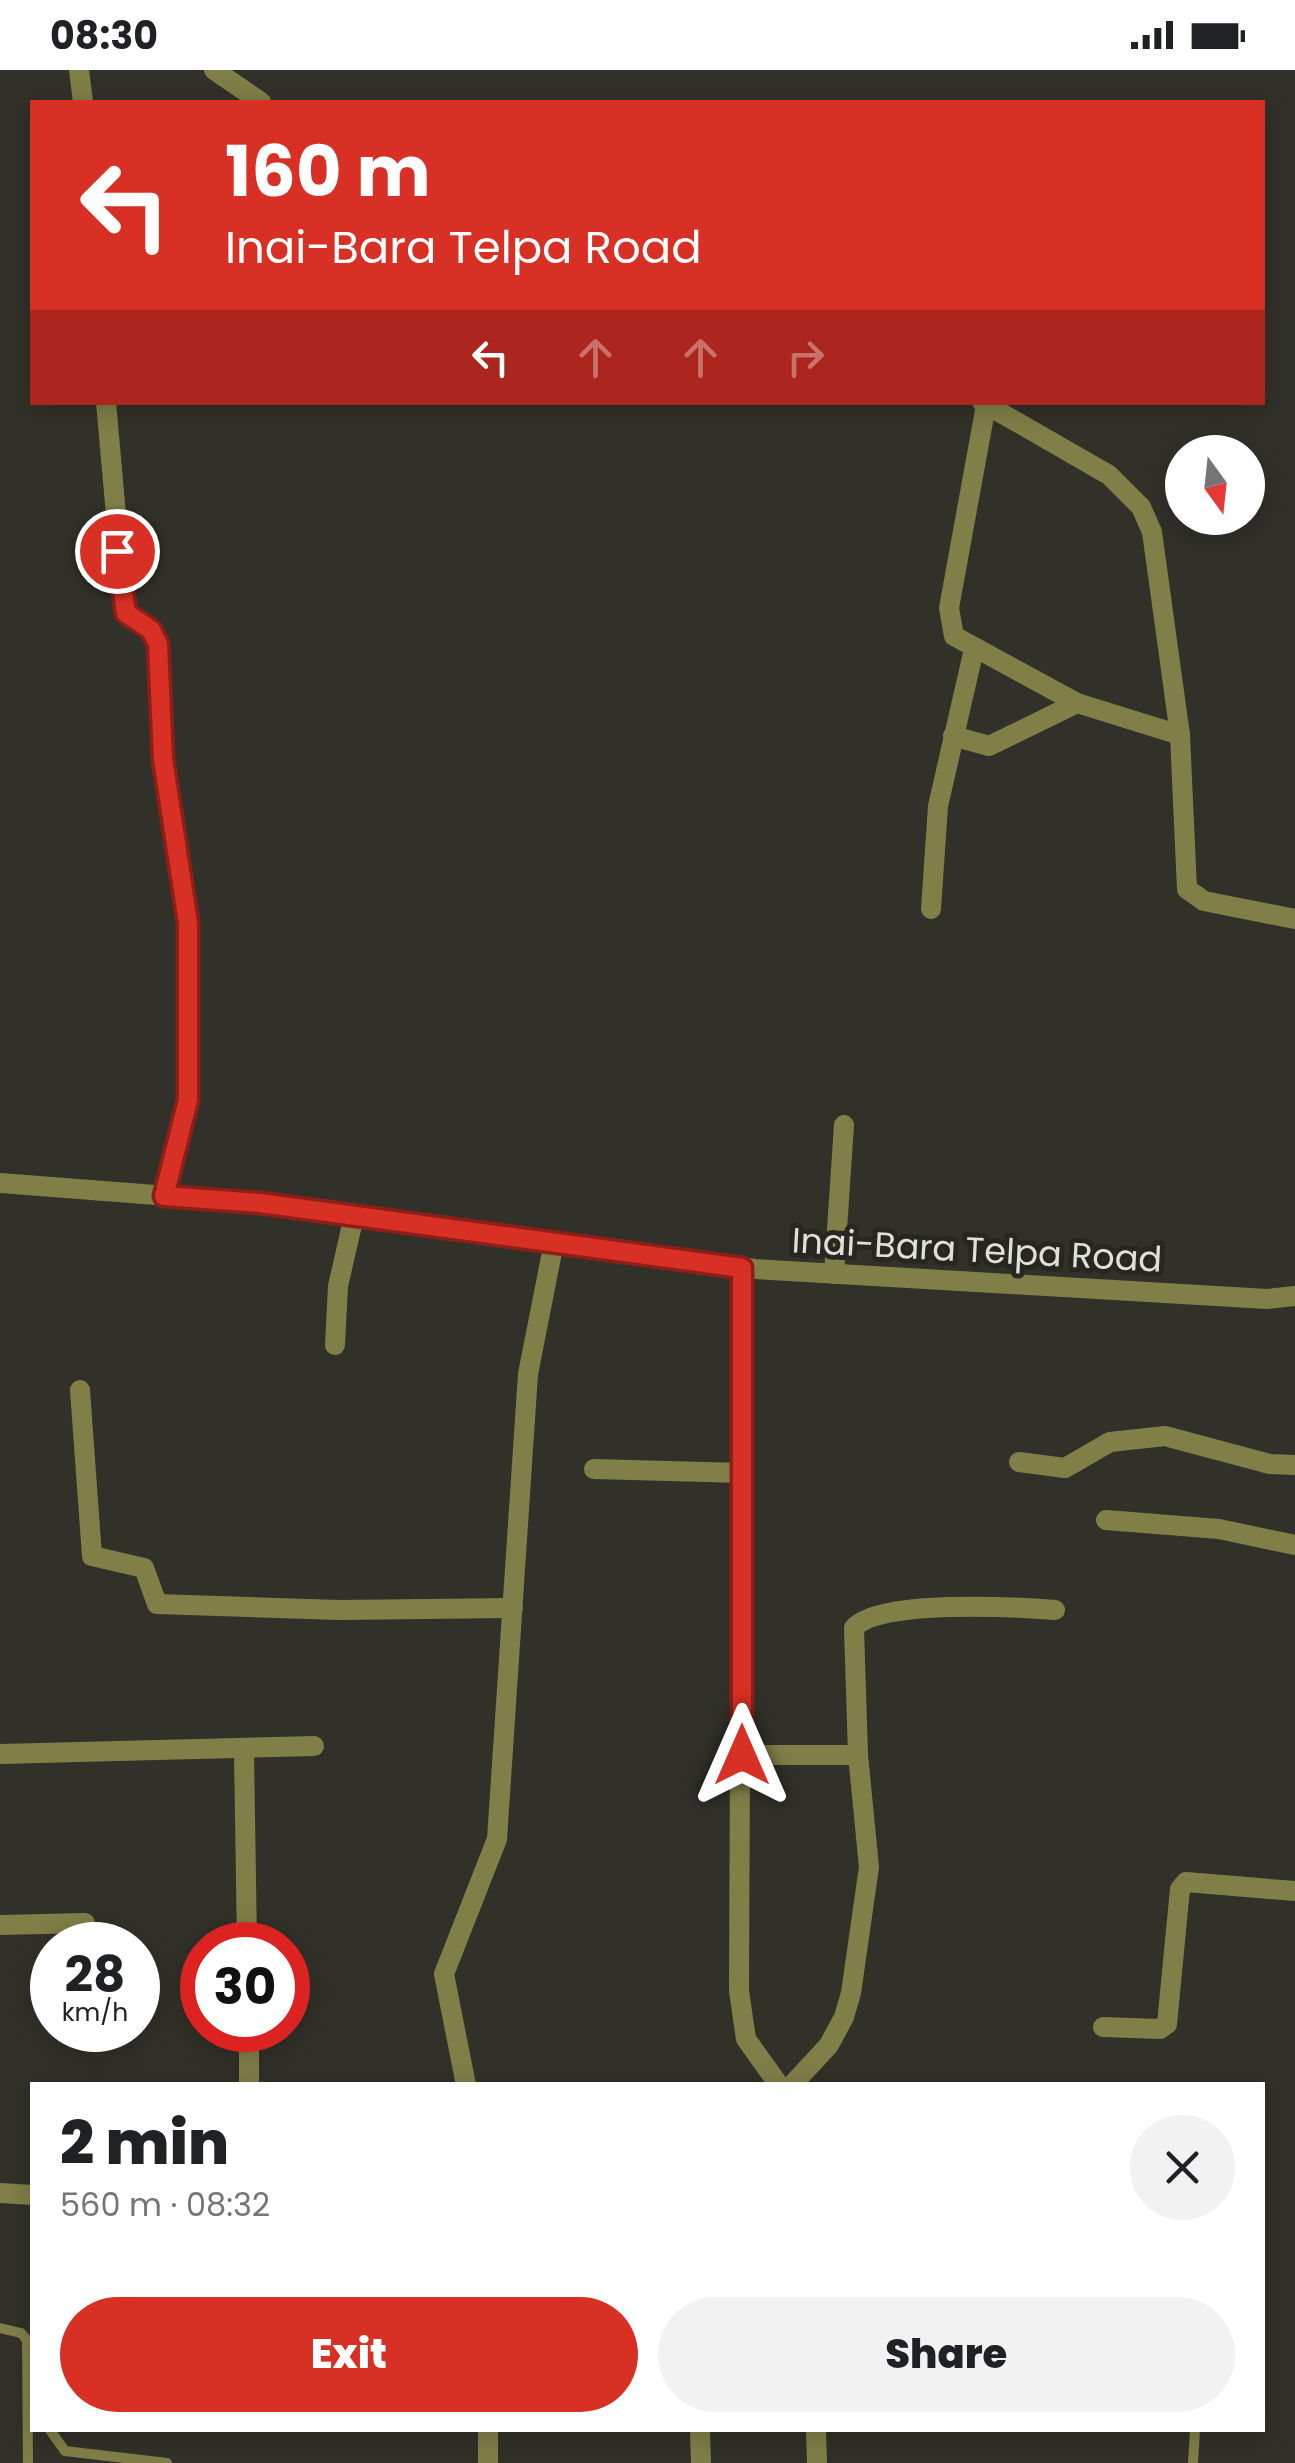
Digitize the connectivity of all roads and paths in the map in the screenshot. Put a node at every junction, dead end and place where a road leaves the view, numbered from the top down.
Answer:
1 (79, 70) edge
2 (214, 70) edge
3 (82, 100) edge
4 (258, 100) edge
5 (106, 405) edge
6 (984, 405) edge
7 (986, 405) edge
8 (974, 648) junction
9 (1076, 703) junction
10 (1180, 735) junction
11 (954, 736) junction
12 (931, 909) dead end
13 (1295, 918) edge
14 (844, 1125) dead end
15 (0, 1183) edge
16 (164, 1196) junction
17 (354, 1216) junction
18 (554, 1242) junction
19 (742, 1268) junction
20 (834, 1274) junction
21 (1295, 1296) edge
22 (335, 1344) dead end
23 (80, 1390) dead end
24 (1019, 1462) dead end
25 (1295, 1465) edge
26 (594, 1470) dead end
27 (742, 1472) junction
28 (1106, 1520) dead end
29 (1295, 1545) edge
30 (513, 1608) junction
31 (1055, 1610) dead end
32 (314, 1746) dead end
33 (244, 1750) junction
34 (0, 1754) edge
35 (742, 1755) junction
36 (858, 1755) junction
37 (1295, 1891) edge
38 (247, 1922) edge
39 (30, 1925) edge
40 (0, 1926) edge
41 (1104, 2027) dead end
42 (248, 2052) edge
43 (249, 2082) edge
44 (465, 2082) edge
45 (777, 2082) edge
46 (795, 2082) edge
47 (0, 2193) edge
48 (30, 2195) edge
49 (0, 2328) edge
50 (51, 2432) edge
51 (488, 2432) edge
52 (700, 2432) edge
53 (816, 2432) edge
54 (1195, 2432) edge
55 (28, 2463) edge
56 (167, 2463) edge
57 (488, 2463) edge
58 (701, 2463) edge
59 (817, 2463) edge
60 (1193, 2463) edge

1 - 3 street
2 - 4 street
5 - 16 street
6 - 8 street
7 - 10 street
8 - 9 street
8 - 11 street
9 - 10 street
9 - 11 street
10 - 13 street
11 - 12 street
14 - 20 street
15 - 16 street, Inai-Bara Telpa Road
16 - 17 street, Inai-Bara Telpa Road
17 - 18 street, Inai-Bara Telpa Road
17 - 22 street
18 - 19 street, Inai-Bara Telpa Road
18 - 30 street
19 - 20 street, Inai-Bara Telpa Road
19 - 27 street
20 - 21 street, Inai-Bara Telpa Road
23 - 30 street
24 - 25 street
26 - 27 street
27 - 35 street
28 - 29 street
30 - 44 street
31 - 36 street
32 - 33 street
33 - 34 street
33 - 38 street
35 - 36 street
35 - 45 street
36 - 46 street
37 - 41 street
39 - 40 street
42 - 43 street
47 - 48 street
49 - 55 lane
50 - 56 lane
51 - 57 street
52 - 58 street
53 - 59 street
54 - 60 lane

